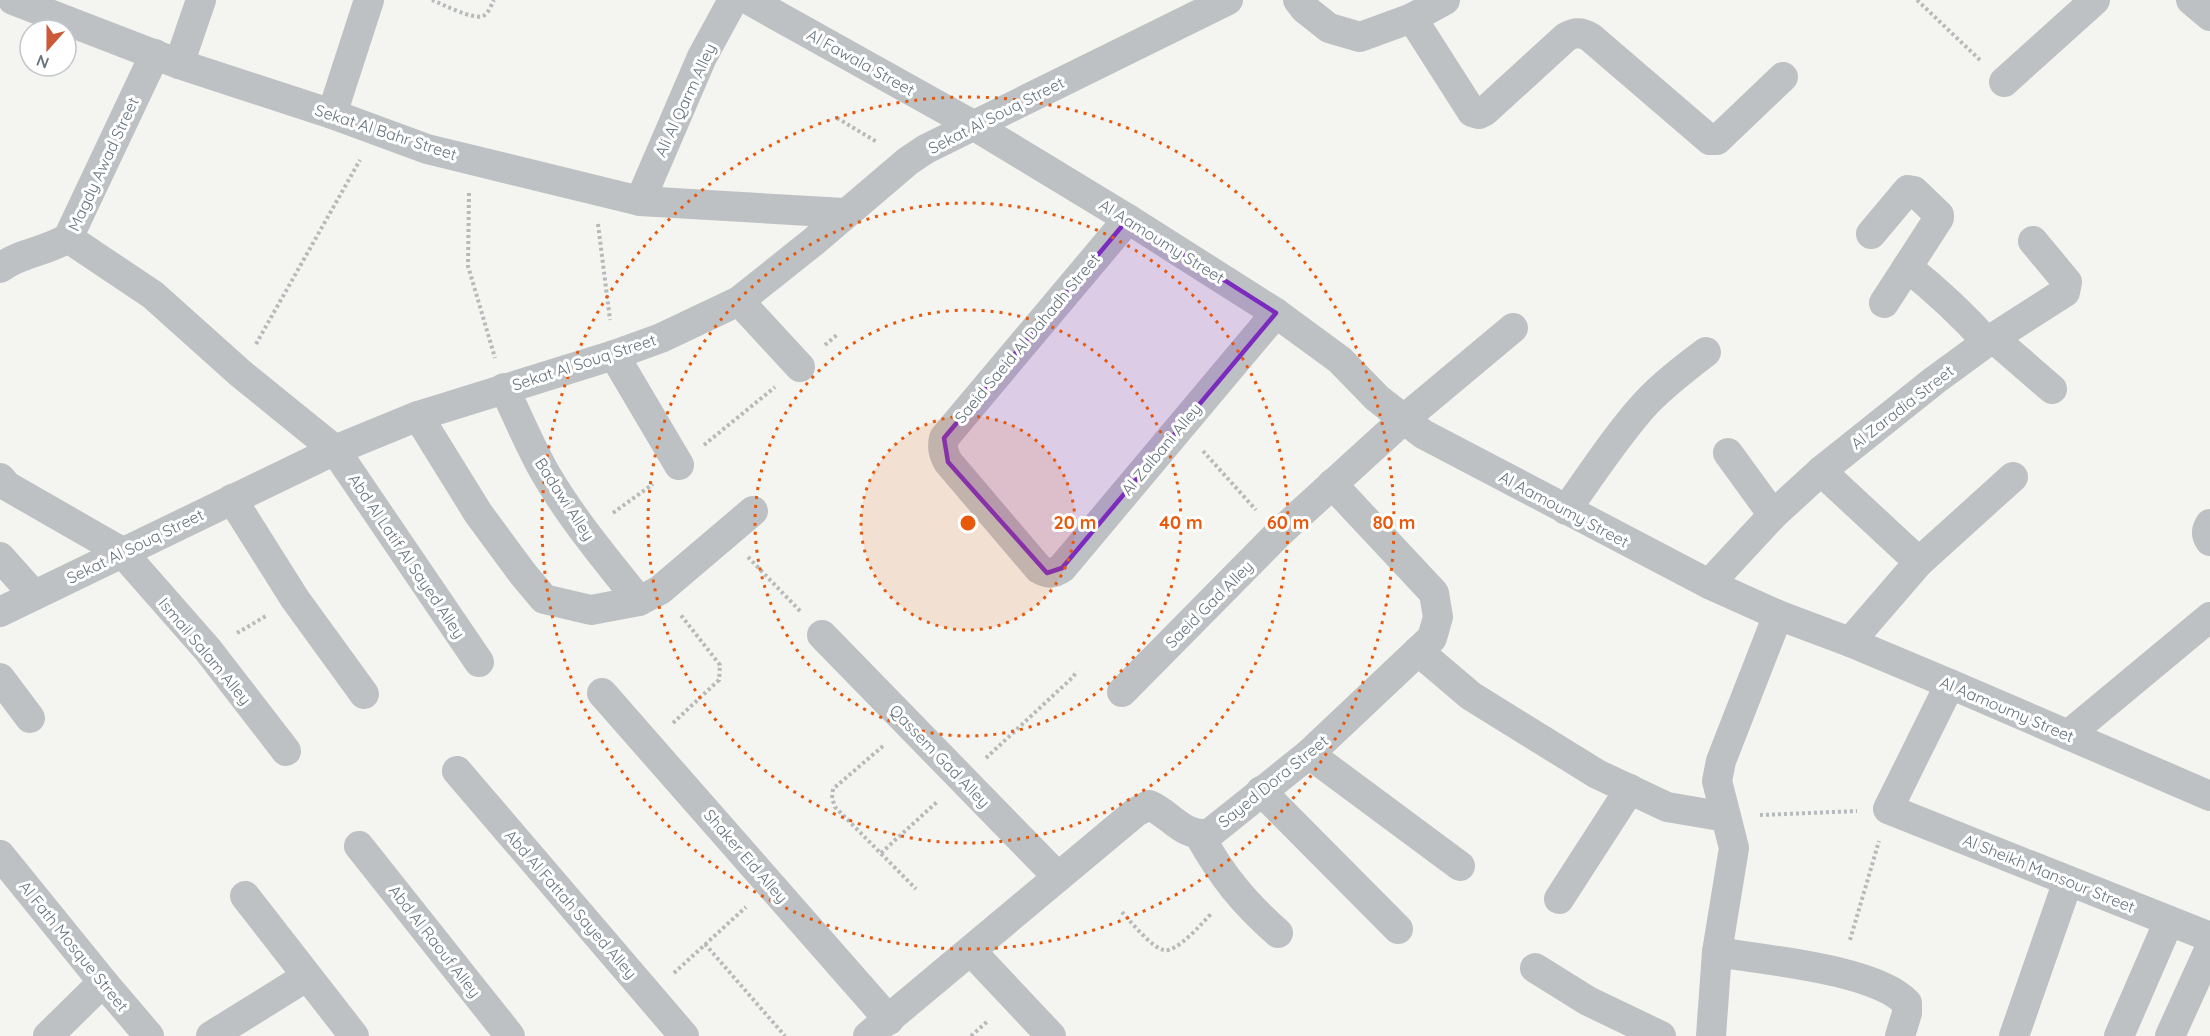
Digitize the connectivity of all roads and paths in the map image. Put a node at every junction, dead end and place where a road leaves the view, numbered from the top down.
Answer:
1 (13, 0) edge
2 (201, 0) edge
3 (369, 0) edge
4 (432, 0) edge
5 (494, 0) edge
6 (733, 0) edge
7 (749, 0) edge
8 (1228, 0) edge
9 (1298, 0) edge
10 (1445, 0) edge
11 (1917, 0) edge
12 (2095, 0) edge
13 (2191, 0) edge
14 (2210, 16) edge
15 (1412, 18) junction
16 (167, 59) junction
17 (1783, 77) dead end
18 (2004, 82) joint
19 (332, 114) junction
20 (837, 118) dead end
21 (973, 125) junction
22 (377, 130) junction
23 (477, 161) junction
24 (908, 161) junction
25 (594, 190) junction
26 (640, 201) junction
27 (844, 213) junction
28 (1128, 219) junction
29 (1871, 234) dead end
30 (68, 238) junction
31 (2033, 241) dead end
32 (1907, 267) junction
33 (0, 268) edge
34 (739, 301) junction
35 (1884, 303) dead end
36 (1276, 313) junction
37 (1513, 328) dead end
38 (838, 334) dead end
39 (1990, 340) junction
40 (1706, 352) dead end
41 (614, 355) junction
42 (800, 367) junction
43 (240, 373) junction
44 (504, 388) junction
45 (2052, 389) dead end
46 (418, 416) junction
47 (1403, 420) junction
48 (1180, 426) junction
49 (335, 450) junction
50 (1728, 453) dead end
51 (948, 462) joint
52 (679, 465) junction
53 (1821, 471) junction
54 (2013, 477) dead end
55 (0, 478) edge
56 (1332, 484) junction
57 (232, 499) junction
58 (1566, 510) junction
59 (753, 511) dead end
60 (1773, 515) junction
61 (2210, 524) edge
62 (585, 533) junction
63 (725, 533) junction
64 (1278, 534) junction
65 (2210, 541) edge
66 (122, 552) junction
67 (0, 557) edge
68 (1920, 562) junction
69 (1709, 584) junction
70 (34, 595) junction
71 (649, 596) junction
72 (296, 599) junction
73 (0, 612) edge
74 (1778, 615) junction
75 (2210, 617) edge
76 (822, 634) joint
77 (1850, 642) junction
78 (208, 650) junction
79 (1418, 651) junction
80 (479, 662) dead end
81 (1077, 671) dead end
82 (0, 678) edge
83 (1950, 684) junction
84 (1122, 692) dead end
85 (602, 693) dead end
86 (364, 694) dead end
87 (30, 718) dead end
88 (908, 723) junction
89 (2068, 735) junction
90 (649, 747) junction
91 (286, 751) dead end
92 (1309, 754) junction
93 (457, 771) dead end
94 (963, 779) junction
95 (1630, 789) junction
96 (1262, 791) junction
97 (2210, 796) edge
98 (1888, 809) junction
99 (1726, 817) junction
100 (1199, 835) junction
101 (359, 846) dead end
102 (881, 853) junction
103 (2, 862) edge
104 (1460, 866) dead end
105 (1058, 878) junction
106 (2068, 880) junction
107 (771, 884) junction
108 (916, 889) dead end
109 (1235, 891) junction
110 (245, 896) dead end
111 (1559, 899) dead end
112 (1122, 912) dead end
113 (2169, 921) junction
114 (1398, 929) dead end
115 (1278, 933) dead end
116 (2210, 937) edge
117 (705, 944) junction
118 (2210, 948) edge
119 (971, 951) junction
120 (1717, 952) junction
121 (1535, 968) dead end
122 (1841, 972) junction
123 (306, 977) junction
124 (103, 982) junction
125 (650, 995) junction
126 (879, 1028) edge
127 (48, 1036) edge
128 (149, 1036) edge
129 (211, 1036) edge
130 (354, 1036) edge
131 (510, 1036) edge
132 (684, 1036) edge
133 (785, 1036) edge
134 (1051, 1036) edge
135 (1661, 1036) edge
136 (1711, 1036) edge
137 (1900, 1036) edge
138 (2014, 1036) edge
139 (2119, 1036) edge
140 (2170, 1036) edge

1 - 16 street, Sekat Al Bahr Street
2 - 16 street, Magdy Awad Street
3 - 19 street
4 - 5 path
6 - 26 street, Ali Al Qarm Alley
7 - 21 street, Al Fawala Street
8 - 21 street, Sekat Al Souq Street
9 - 15 street
10 - 15 street
11 - 18 path
12 - 18 street
13 - 14 street
15 - 17 street
16 - 19 street, Sekat Al Bahr Street
16 - 30 street, Magdy Awad Street
19 - 22 street, Sekat Al Bahr Street
20 - 24 path
21 - 24 street, Sekat Al Souq Street
21 - 28 street, Al Aamoumy Street
22 - 23 street, Sekat Al Bahr Street
22 - 43 path
23 - 25 street, Sekat Al Bahr Street
23 - 44 path
24 - 27 street, Sekat Al Souq Street
25 - 26 street, Sekat Al Bahr Street
25 - 41 path
26 - 27 street, Sekat Al Bahr Street
27 - 34 street, Sekat Al Souq Street
28 - 36 street, Al Aamoumy Street
28 - 51 street, Saeid Saeid Al Dahadh Street
29 - 32 street
30 - 33 street, Magdy Awad Street
30 - 43 street, Abd Al Latif Al Sayed Alley
31 - 39 street, Al Zaradia Street
32 - 35 street
32 - 39 street
34 - 41 street, Sekat Al Souq Street
34 - 42 street
36 - 47 street, Al Aamoumy Street
36 - 48 street, Al Zalbani Alley
37 - 47 street, Saeid Gad Alley
38 - 42 path
39 - 45 street
39 - 53 street, Al Zaradia Street
40 - 58 street
41 - 44 street, Sekat Al Souq Street
41 - 52 street
42 - 52 path
43 - 49 street, Abd Al Latif Al Sayed Alley
44 - 46 street, Sekat Al Souq Street
44 - 62 street, Badawi Alley
46 - 49 street, Sekat Al Souq Street
46 - 71 street
47 - 56 street, Saeid Gad Alley
47 - 58 street, Al Aamoumy Street
48 - 51 street, Al Zalbani Alley
48 - 64 path
49 - 57 street, Sekat Al Souq Street
49 - 80 street, Abd Al Latif Al Sayed Alley
50 - 60 street
52 - 62 path
53 - 60 street, Al Zaradia Street
53 - 68 street
54 - 68 street
55 - 66 street, Ismail Salam Alley
56 - 64 street, Saeid Gad Alley
56 - 79 street, Sayed Dora Street
57 - 66 street, Sekat Al Souq Street
57 - 72 street
58 - 69 street, Al Aamoumy Street
59 - 63 street
60 - 69 street, Al Zaradia Street
61 - 65 street
62 - 71 street, Badawi Alley
63 - 71 street
63 - 76 path
64 - 84 street, Saeid Gad Alley
66 - 70 street, Sekat Al Souq Street
66 - 78 street, Ismail Salam Alley
67 - 70 street
68 - 77 street
69 - 74 street, Al Aamoumy Street
70 - 73 street, Sekat Al Souq Street
71 - 90 path
72 - 78 path
72 - 86 street
74 - 77 street, Al Aamoumy Street
74 - 99 street
75 - 89 street
76 - 88 street, Qassem Gad Alley
77 - 83 street, Al Aamoumy Street
78 - 91 street, Ismail Salam Alley
79 - 92 street, Sayed Dora Street
79 - 95 street
81 - 94 path
82 - 87 street
83 - 89 street, Al Aamoumy Street
83 - 98 street
85 - 90 street, Shaker Eid Alley
88 - 94 street, Qassem Gad Alley
88 - 102 path
89 - 97 street, Al Aamoumy Street
90 - 107 street, Shaker Eid Alley
92 - 96 street, Sayed Dora Street
92 - 104 street
93 - 125 street, Abd Al Fattah Sayed Alley
94 - 102 path
94 - 105 street, Qassem Gad Alley
95 - 99 street
95 - 111 street
96 - 100 street, Sayed Dora Street
96 - 114 street
98 - 99 path
98 - 106 street, Al Sheikh Mansour Street
98 - 122 path
99 - 120 street
100 - 105 street, Sayed Dora Street
100 - 109 street
101 - 131 street, Abd Al Raouf Alley
102 - 108 path
103 - 124 street, Al Fath Mosque Street
105 - 119 street, Sayed Dora Street
106 - 113 street, Al Sheikh Mansour Street
106 - 138 street
107 - 117 path
107 - 126 street, Shaker Eid Alley
109 - 112 path
109 - 115 street
110 - 123 street
113 - 116 street, Al Sheikh Mansour Street
113 - 139 street
117 - 125 path
117 - 133 path
118 - 140 street
119 - 126 street, Sayed Dora Street
119 - 134 street
120 - 122 street
120 - 136 street
121 - 135 street
122 - 137 street
123 - 129 street
123 - 130 street
124 - 127 street
124 - 128 street, Al Fath Mosque Street
125 - 132 street, Abd Al Fattah Sayed Alley

